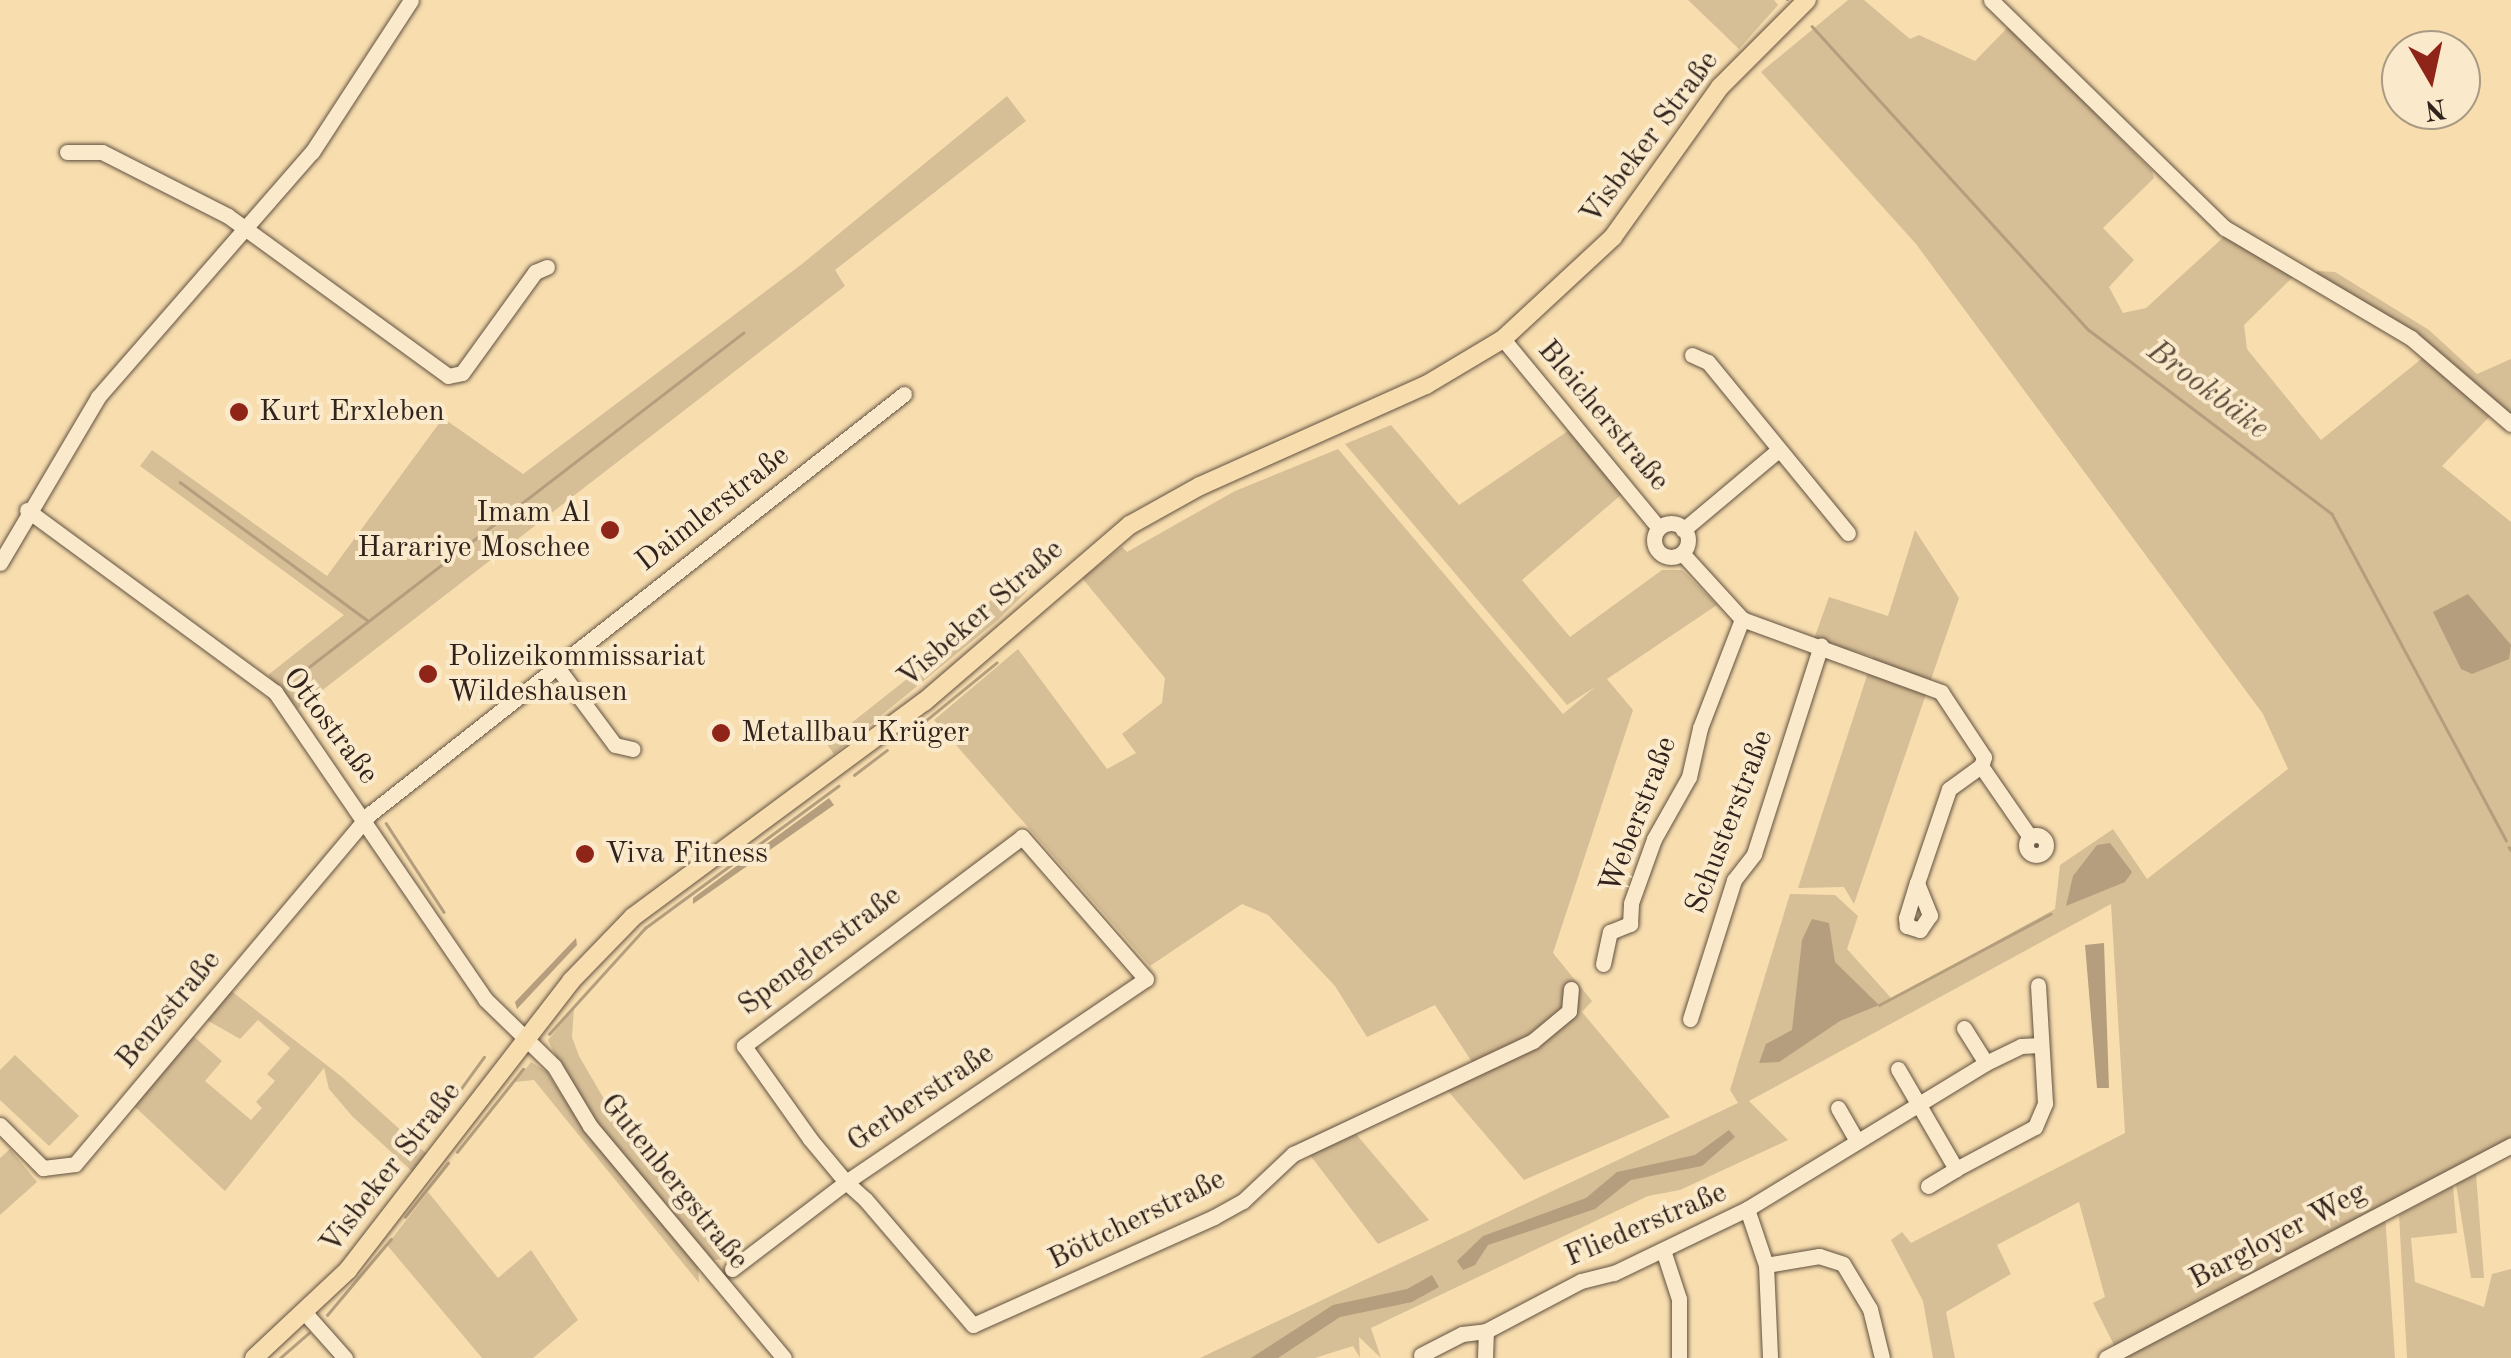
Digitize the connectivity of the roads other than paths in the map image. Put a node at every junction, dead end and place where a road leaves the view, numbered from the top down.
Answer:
1 (411, 0) edge
2 (1807, 0) edge
3 (1991, 0) edge
4 (67, 152) dead end
5 (246, 230) junction
6 (547, 267) dead end
7 (1503, 339) junction
8 (1692, 355) dead end
9 (904, 394) dead end
10 (2511, 424) edge
11 (1776, 452) junction
12 (27, 510) junction
13 (1660, 528) junction
14 (1683, 530) junction
15 (1848, 534) dead end
16 (1682, 553) junction
17 (0, 563) edge
18 (1742, 619) junction
19 (1821, 645) junction
20 (557, 667) junction
21 (633, 749) dead end
22 (1980, 766) junction
23 (365, 818) junction
24 (1022, 837) joint
25 (2030, 837) dead end
26 (1917, 883) dead end
27 (1604, 964) dead end
28 (2038, 986) dead end
29 (1570, 989) dead end
30 (1690, 1020) dead end
31 (1964, 1028) dead end
32 (524, 1040) junction
33 (2040, 1045) junction
34 (1986, 1063) junction
35 (1898, 1068) dead end
36 (1917, 1102) junction
37 (1838, 1108) dead end
38 (0, 1125) edge
39 (1857, 1141) junction
40 (2511, 1144) edge
41 (1956, 1169) junction
42 (846, 1182) junction
43 (1928, 1186) dead end
44 (1748, 1210) junction
45 (1663, 1250) junction
46 (1766, 1265) junction
47 (732, 1269) dead end
48 (306, 1314) junction
49 (1486, 1331) junction
50 (1421, 1355) dead end
51 (254, 1358) edge
52 (345, 1358) edge
53 (784, 1358) edge
54 (1486, 1358) edge
55 (1678, 1358) edge
56 (1770, 1358) edge
57 (1882, 1358) edge
58 (2106, 1358) edge

1 - 5 street
2 - 7 main road, Visbeker Straße
3 - 10 street
4 - 5 street
5 - 6 street
5 - 12 street
7 - 13 street, Bleicherstraße
7 - 32 main road, Visbeker Straße
8 - 11 street
9 - 20 street, Daimlerstraße
11 - 14 street
11 - 15 street
12 - 17 street
12 - 23 street, Ottostraße
13 - 14 street
13 - 16 street, Bleicherstraße
14 - 16 street
16 - 18 street
18 - 19 street
18 - 27 street, Weberstraße
19 - 22 street
19 - 30 street, Schusterstraße
20 - 21 street
20 - 23 street, Daimlerstraße
22 - 25 street
22 - 26 street
23 - 32 street, Ottostraße
23 - 38 street, Benzstraße
24 - 42 street, Spenglerstraße
24 - 42 street, Gerberstraße
28 - 33 street
29 - 42 street, Böttcherstraße
31 - 34 street
32 - 48 main road, Visbeker Straße
32 - 53 street, Gutenbergstraße
33 - 34 street
33 - 41 street
34 - 36 street
35 - 36 street
36 - 39 street
36 - 41 street
37 - 39 street
39 - 44 street
40 - 58 street, Bargloyer Weg
41 - 43 street
42 - 47 street, Gerberstraße
44 - 45 street, Fliederstraße
44 - 46 street, Fliederstraße
45 - 49 street, Fliederstraße
45 - 55 street
46 - 56 street, Fliederstraße
46 - 57 street
48 - 51 main road, Visbeker Straße
48 - 52 street
49 - 50 street, Fliederstraße
49 - 54 street

